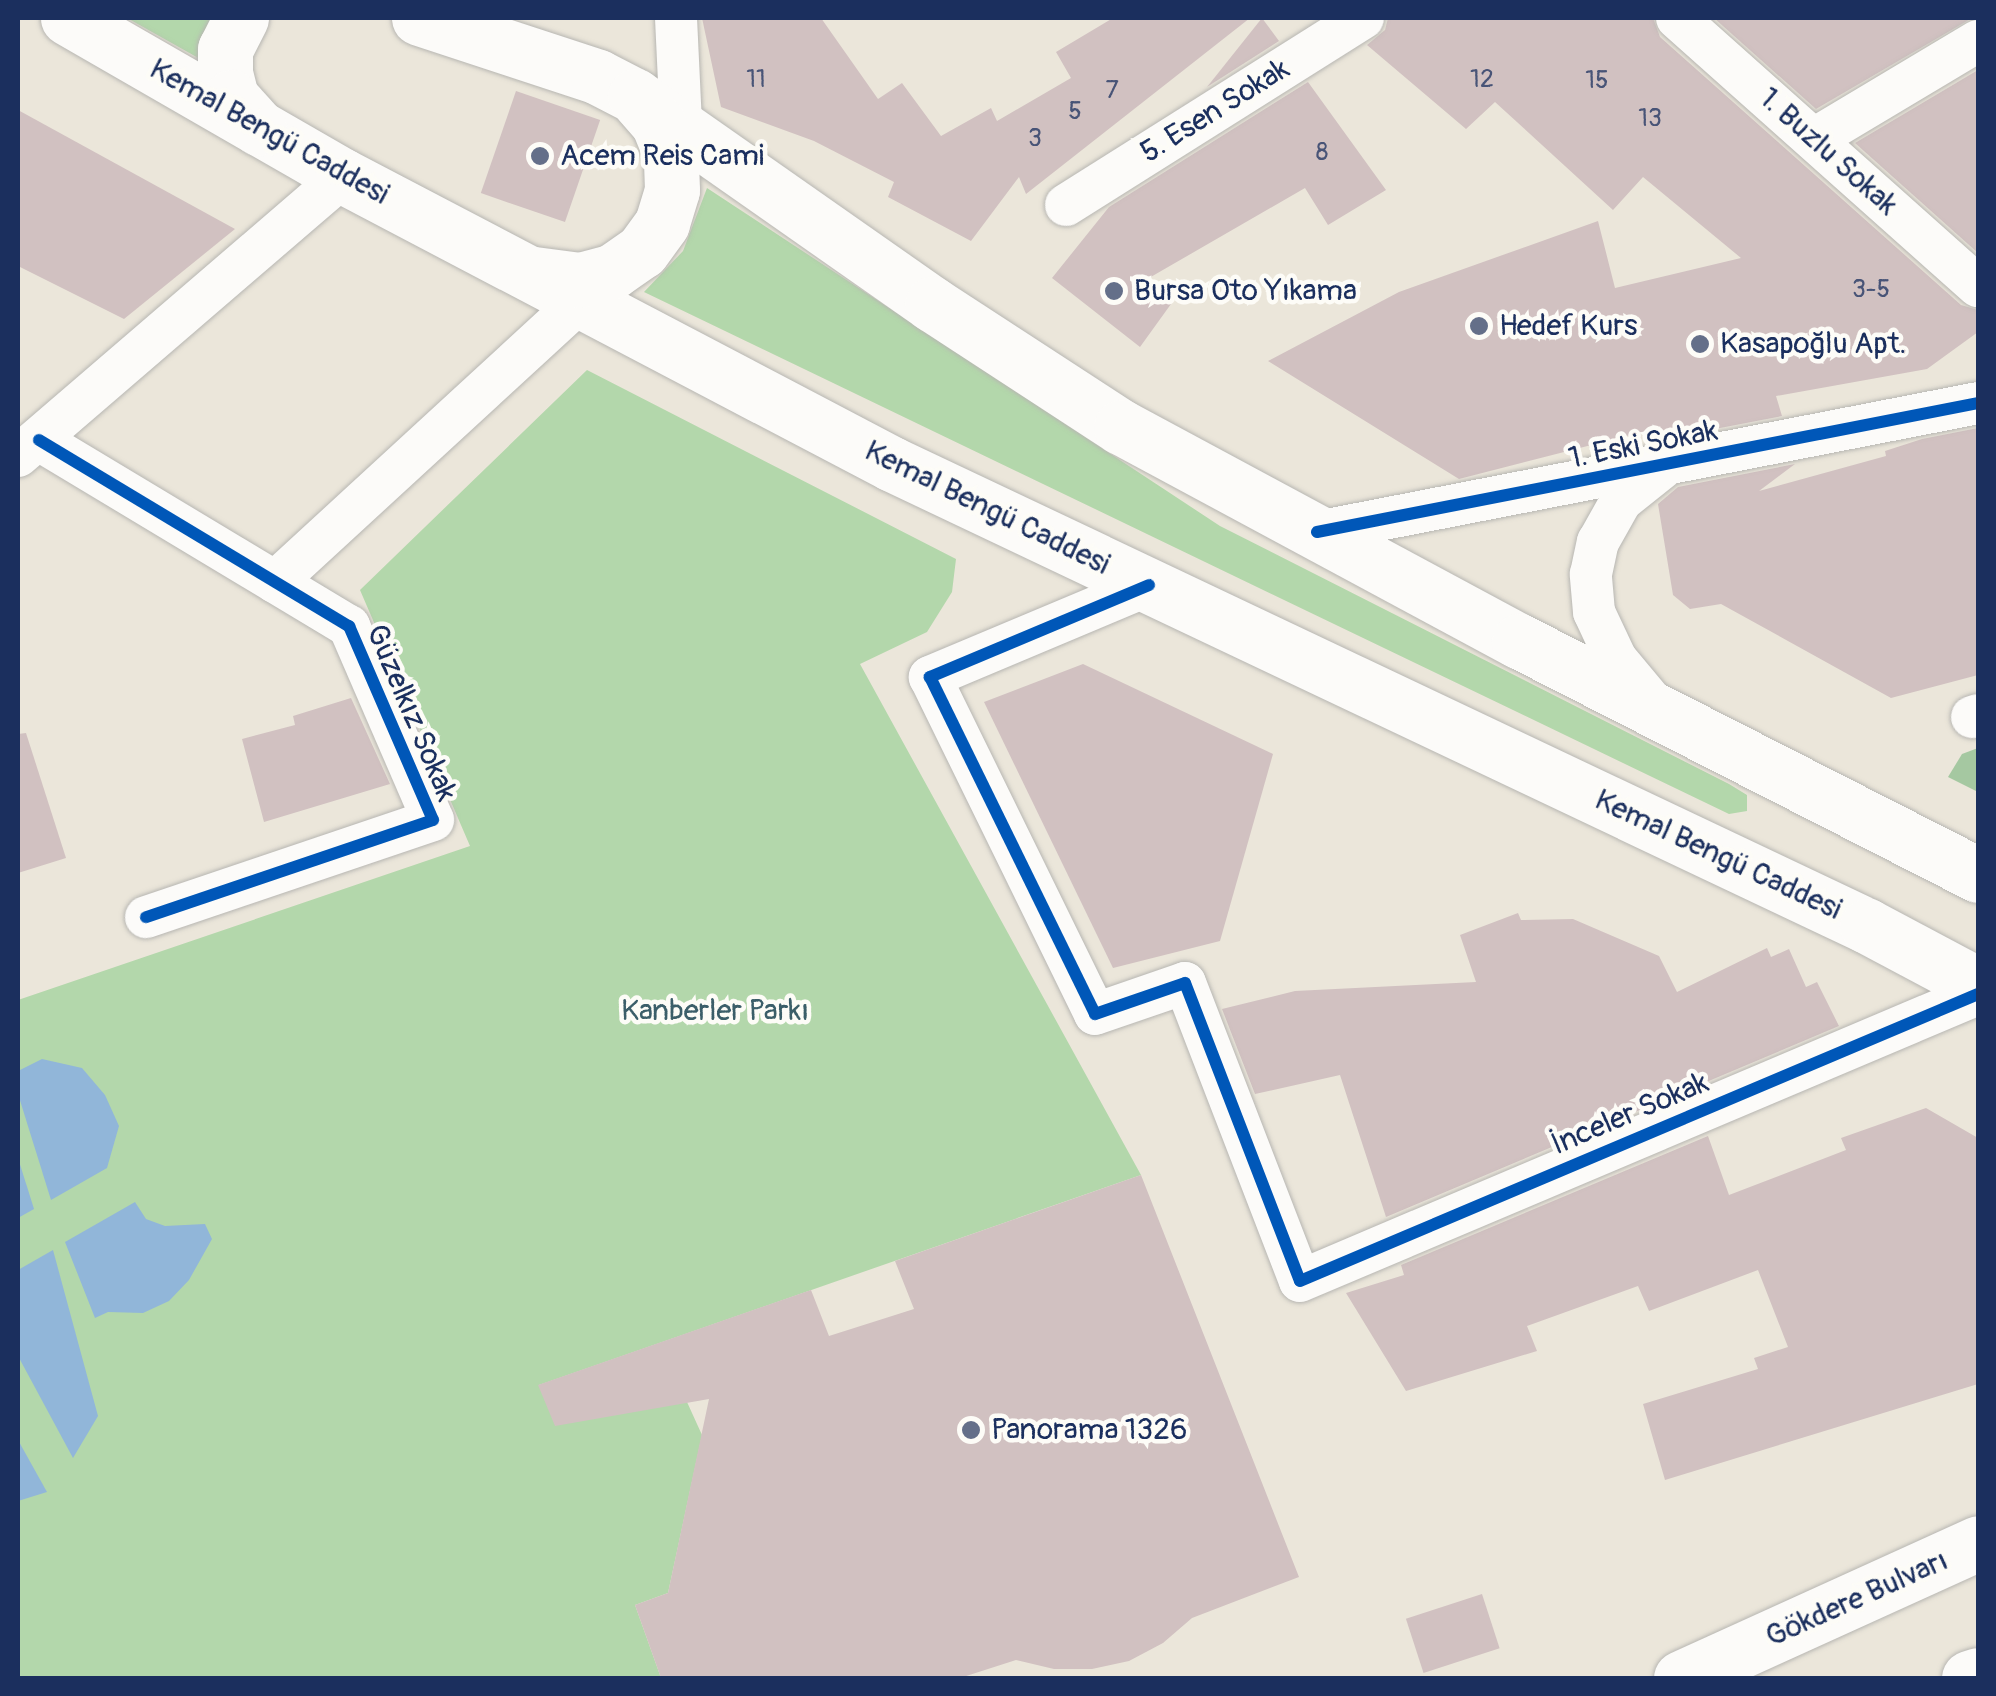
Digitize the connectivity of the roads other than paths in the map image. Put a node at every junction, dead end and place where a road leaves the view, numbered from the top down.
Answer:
1 (68, 18) edge
2 (241, 18) edge
3 (420, 18) edge
4 (676, 18) edge
5 (1363, 18) edge
6 (1677, 18) edge
7 (1978, 41) edge
8 (635, 96) junction
9 (680, 125) junction
10 (264, 132) junction
11 (1814, 139) junction
12 (343, 176) junction
13 (672, 190) junction
14 (1066, 206) dead end
15 (597, 286) junction
16 (1978, 286) edge
17 (1978, 403) edge
18 (28, 448) edge
19 (1664, 466) junction
20 (1317, 532) junction
21 (275, 582) junction
22 (1149, 586) junction
23 (1662, 714) junction
24 (1978, 874) edge
25 (146, 917) dead end
26 (1978, 985) edge
27 (1978, 994) edge
28 (1978, 1544) edge
29 (1978, 1675) edge
30 (1681, 1678) edge
31 (1969, 1678) edge

1 - 10 main road, Kemal Bengü Caddesi
2 - 10 main road
3 - 8 main road
4 - 9 street
5 - 14 street, 5. Esen Sokak
6 - 11 street, 1. Buzlu Sokak
7 - 11 street
8 - 9 main road
8 - 13 main road
9 - 13 street
9 - 20 main road
10 - 12 main road, Kemal Bengü Caddesi
11 - 16 street, 1. Buzlu Sokak
12 - 15 main road, Kemal Bengü Caddesi
12 - 18 street, Güzelkız Sokak
13 - 15 main road
15 - 21 street
15 - 22 main road, Kemal Bengü Caddesi
17 - 19 street, 1. Eski Sokak
18 - 21 street, Güzelkız Sokak
19 - 20 street, 1. Eski Sokak
19 - 23 street
20 - 23 main road
21 - 25 street, Güzelkız Sokak
22 - 26 main road, Kemal Bengü Caddesi
22 - 27 street, İnceler Sokak
23 - 24 main road
28 - 30 main road, Gökdere Bulvarı
29 - 31 main road

